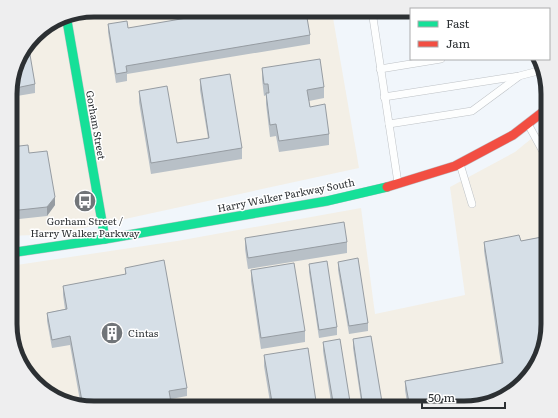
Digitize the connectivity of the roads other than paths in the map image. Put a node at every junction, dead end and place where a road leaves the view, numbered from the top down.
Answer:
1 (373, 17) edge
2 (67, 22) edge
3 (435, 60) edge
4 (380, 69) junction
5 (537, 71) edge
6 (519, 76) junction
7 (384, 97) junction
8 (541, 114) edge
9 (389, 124) junction
10 (528, 124) junction
11 (541, 148) edge
12 (460, 164) junction
13 (398, 184) junction
14 (472, 204) dead end
15 (105, 239) junction
16 (17, 252) edge

1 - 4 lane
2 - 15 street, Gorham Street
3 - 4 lane
4 - 7 lane
5 - 6 lane
6 - 7 lane
6 - 9 lane
7 - 9 lane
8 - 10 street, Harry Walker Parkway South
9 - 13 lane
10 - 11 lane
10 - 12 street, Harry Walker Parkway South
12 - 13 street, Harry Walker Parkway South
12 - 14 lane
13 - 15 street, Harry Walker Parkway South
15 - 16 street, Harry Walker Parkway South

